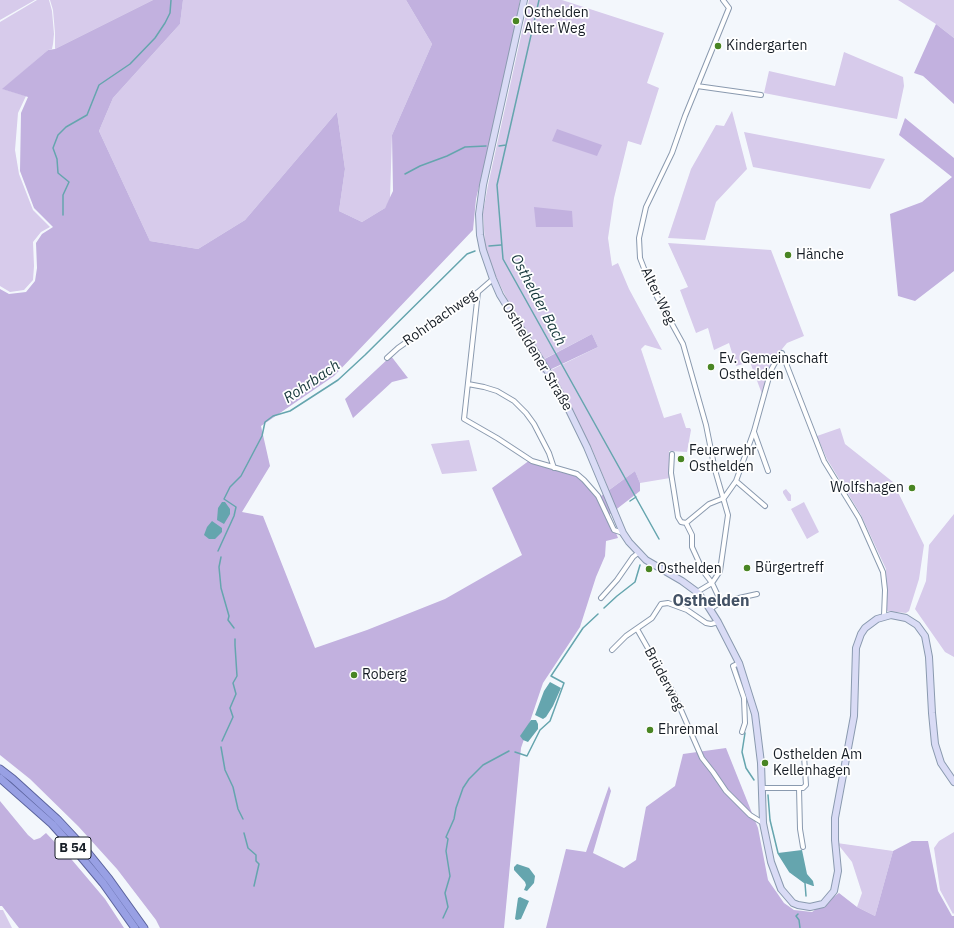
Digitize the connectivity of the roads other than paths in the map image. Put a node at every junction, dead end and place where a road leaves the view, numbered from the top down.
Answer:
1 (524, 0) edge
2 (723, 0) edge
3 (697, 86) junction
4 (761, 95) dead end
5 (493, 279) junction
6 (478, 292) junction
7 (387, 358) dead end
8 (468, 384) junction
9 (754, 431) junction
10 (672, 454) dead end
11 (554, 468) junction
12 (768, 471) dead end
13 (736, 481) junction
14 (724, 498) junction
15 (765, 506) dead end
16 (686, 523) junction
17 (623, 533) junction
18 (638, 553) junction
19 (712, 583) junction
20 (698, 592) junction
21 (757, 594) dead end
22 (601, 598) dead end
23 (721, 602) junction
24 (710, 609) junction
25 (884, 616) junction
26 (718, 622) junction
27 (637, 628) junction
28 (612, 650) dead end
29 (739, 663) junction
30 (742, 732) dead end
31 (804, 756) dead end
32 (0, 769) edge
33 (0, 778) edge
34 (954, 782) edge
35 (761, 788) junction
36 (799, 788) junction
37 (763, 823) junction
38 (803, 847) dead end
39 (135, 928) edge
40 (144, 928) edge

1 - 5 main road, Ostheldener Straße
2 - 3 street, Alter Weg
3 - 4 street
3 - 14 street, Alter Weg
5 - 6 street, Rohrbachweg
5 - 17 main road, Ostheldener Straße
6 - 7 street, Rohrbachweg
6 - 8 street
8 - 11 street
8 - 11 street
9 - 12 street
9 - 13 street
9 - 25 street
10 - 16 street
11 - 17 street
13 - 14 street
13 - 15 street
14 - 16 street
14 - 19 street, Alter Weg
16 - 19 street
17 - 18 main road, Ostheldener Straße
18 - 20 main road, Ostheldener Straße
18 - 22 street
19 - 20 street
19 - 23 street
20 - 24 main road, Ostheldener Straße
21 - 23 street
23 - 24 street
24 - 26 main road, Ostheldener Straße
25 - 34 main road
25 - 37 main road, Ostheldener Straße
26 - 27 street
26 - 29 main road, Ostheldener Straße
27 - 28 street
27 - 37 street, Brüderweg
29 - 30 street
29 - 35 main road, Ostheldener Straße
31 - 36 street
32 - 40 highway, B 54
33 - 39 highway, B 54
35 - 36 street
35 - 37 main road, Ostheldener Straße
36 - 38 street

